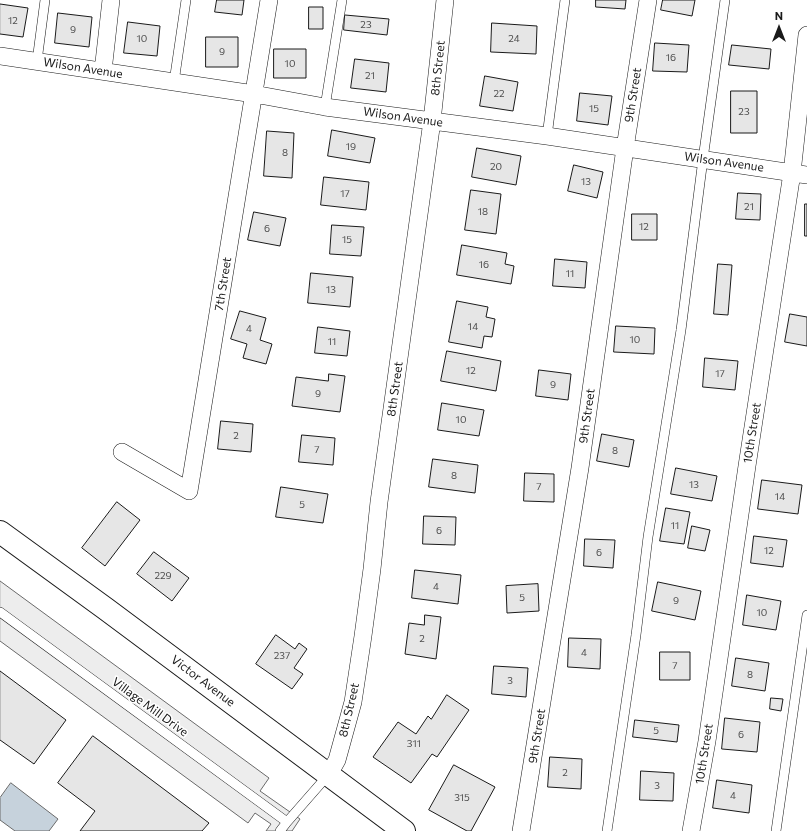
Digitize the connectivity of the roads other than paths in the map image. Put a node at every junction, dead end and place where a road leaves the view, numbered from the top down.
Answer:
1 (45, 0) edge
2 (111, 0) edge
3 (186, 0) edge
4 (269, 0) edge
5 (342, 0) edge
6 (445, 0) edge
7 (565, 0) edge
8 (648, 0) edge
9 (725, 0) edge
10 (807, 35) edge
11 (0, 56) edge
12 (38, 61) junction
13 (103, 71) junction
14 (174, 82) junction
15 (254, 94) junction
16 (325, 107) junction
17 (432, 121) junction
18 (547, 136) junction
19 (625, 148) junction
20 (703, 159) junction
21 (799, 174) edge
22 (122, 452) dead end
23 (0, 532) edge
24 (0, 612) edge
25 (807, 616) edge
26 (329, 774) junction
27 (287, 822) junction
28 (280, 831) edge
29 (404, 831) edge
30 (521, 831) edge
31 (607, 831) edge
32 (691, 831) edge
33 (776, 831) edge

1 - 12 lane
2 - 13 street
3 - 14 lane
4 - 15 street, 7th Street
5 - 16 lane
6 - 17 street, 8th Street
7 - 18 lane
8 - 19 street, 9th Street
9 - 20 lane
10 - 21 street, 10th Street
11 - 12 street, Wilson Avenue
12 - 13 street, Wilson Avenue
13 - 14 street, Wilson Avenue
14 - 15 street, Wilson Avenue
15 - 16 street, Wilson Avenue
15 - 22 street, 7th Street
16 - 17 street, Wilson Avenue
17 - 18 street, Wilson Avenue
17 - 26 street, 8th Street
18 - 19 street, Wilson Avenue
19 - 20 street, Wilson Avenue
19 - 30 street, 9th Street
20 - 21 street, Wilson Avenue
20 - 31 lane
21 - 32 street, 10th Street
23 - 26 street, Victor Avenue
24 - 27 lane, Village Mill Drive
25 - 33 lane
26 - 27 lane
26 - 29 street, Victor Avenue
27 - 28 lane

